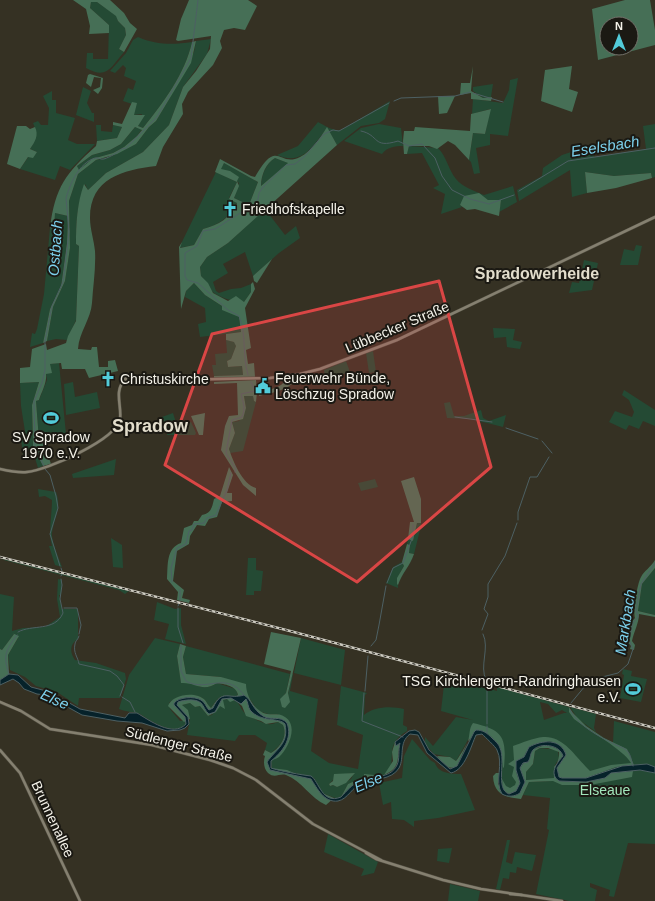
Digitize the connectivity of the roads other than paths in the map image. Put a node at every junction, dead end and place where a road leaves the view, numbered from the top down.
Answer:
1 (655, 217) edge
2 (0, 469) edge
3 (0, 702) edge
4 (0, 750) edge
5 (80, 901) edge
6 (562, 901) edge

1 - 2 main road, Lübbecker Straße
3 - 6 main road, Südlenger Straße
4 - 5 main road, Brunnenallee

